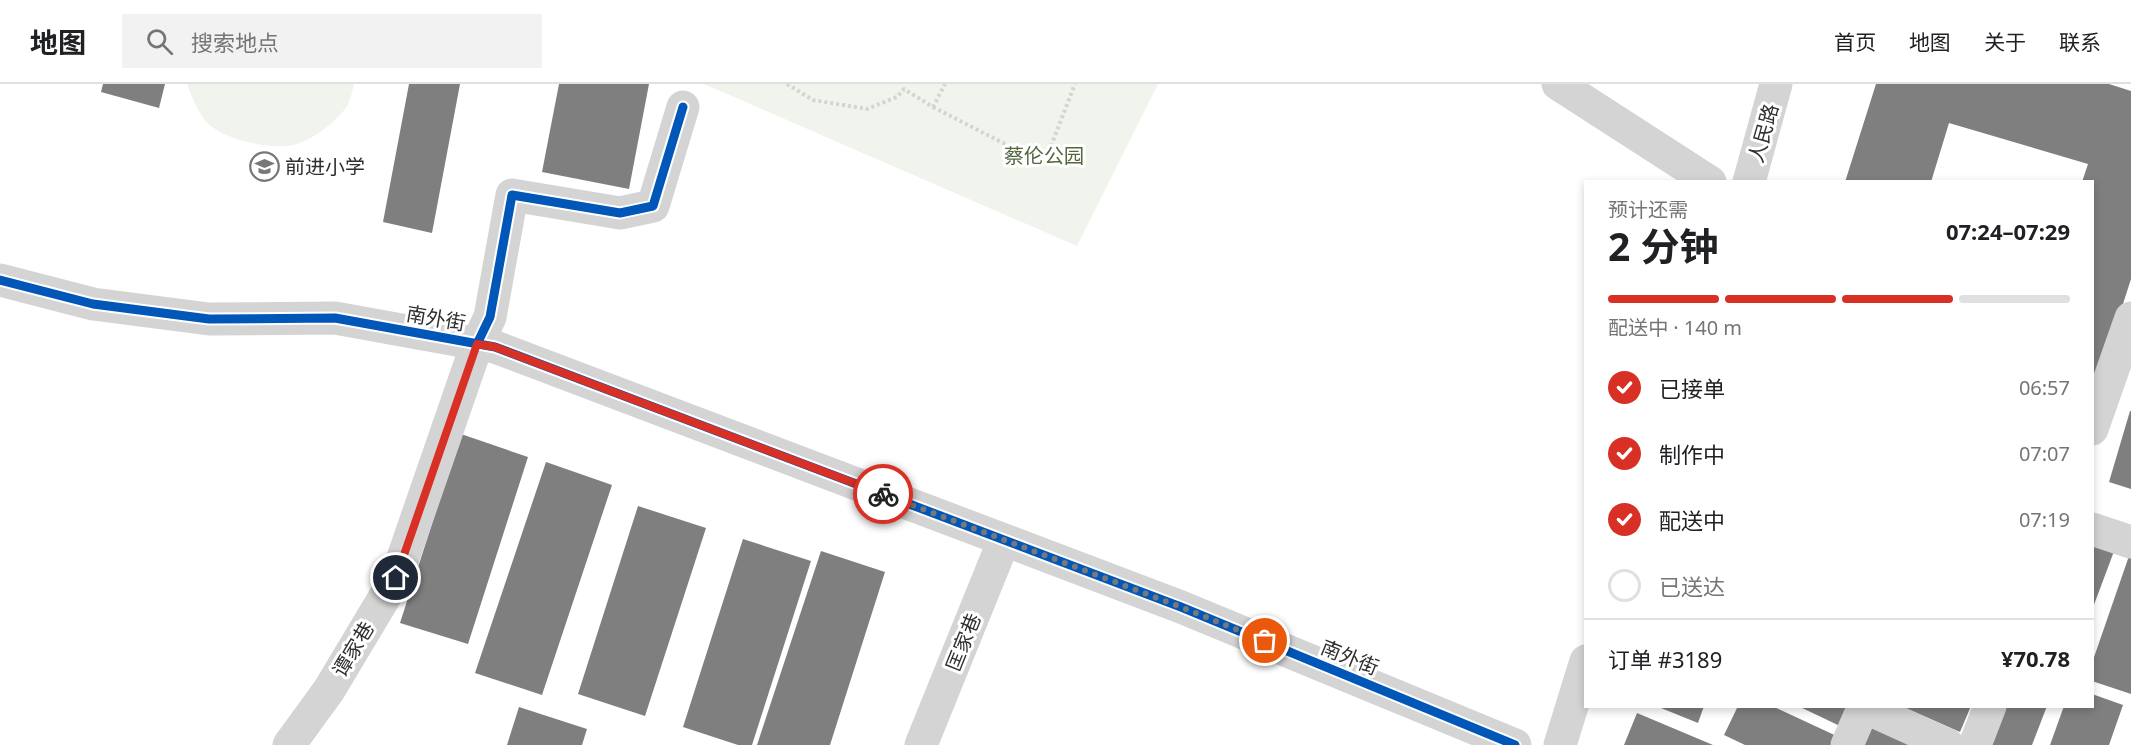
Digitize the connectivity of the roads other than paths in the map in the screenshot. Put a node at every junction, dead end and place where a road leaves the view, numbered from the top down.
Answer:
1 (1558, 84) edge
2 (1755, 84) edge
3 (1776, 84) edge
4 (683, 106) dead end
5 (1707, 180) edge
6 (1730, 180) edge
7 (1750, 180) edge
8 (0, 280) edge
9 (2131, 318) edge
10 (477, 344) junction
11 (2094, 423) edge
12 (2094, 530) edge
13 (1004, 540) junction
14 (2131, 542) edge
15 (1584, 667) edge
16 (1592, 708) edge
17 (1864, 708) edge
18 (1866, 708) edge
19 (1989, 708) edge
20 (289, 745) edge
21 (921, 745) edge
22 (1515, 745) edge
23 (1560, 745) edge
24 (1581, 745) edge
25 (1847, 745) edge
26 (1948, 745) edge
27 (1975, 745) edge

1 - 5 street
2 - 6 street, 人民路
3 - 7 street, 人民路
4 - 10 street, 谭家巷
8 - 10 street, 南外街
9 - 11 street
10 - 13 street, 南外街
10 - 20 street, 谭家巷
12 - 14 street
13 - 21 street, 匡家巷
13 - 22 street, 南外街
15 - 23 street
16 - 24 street
17 - 25 street
18 - 26 street
19 - 27 street

